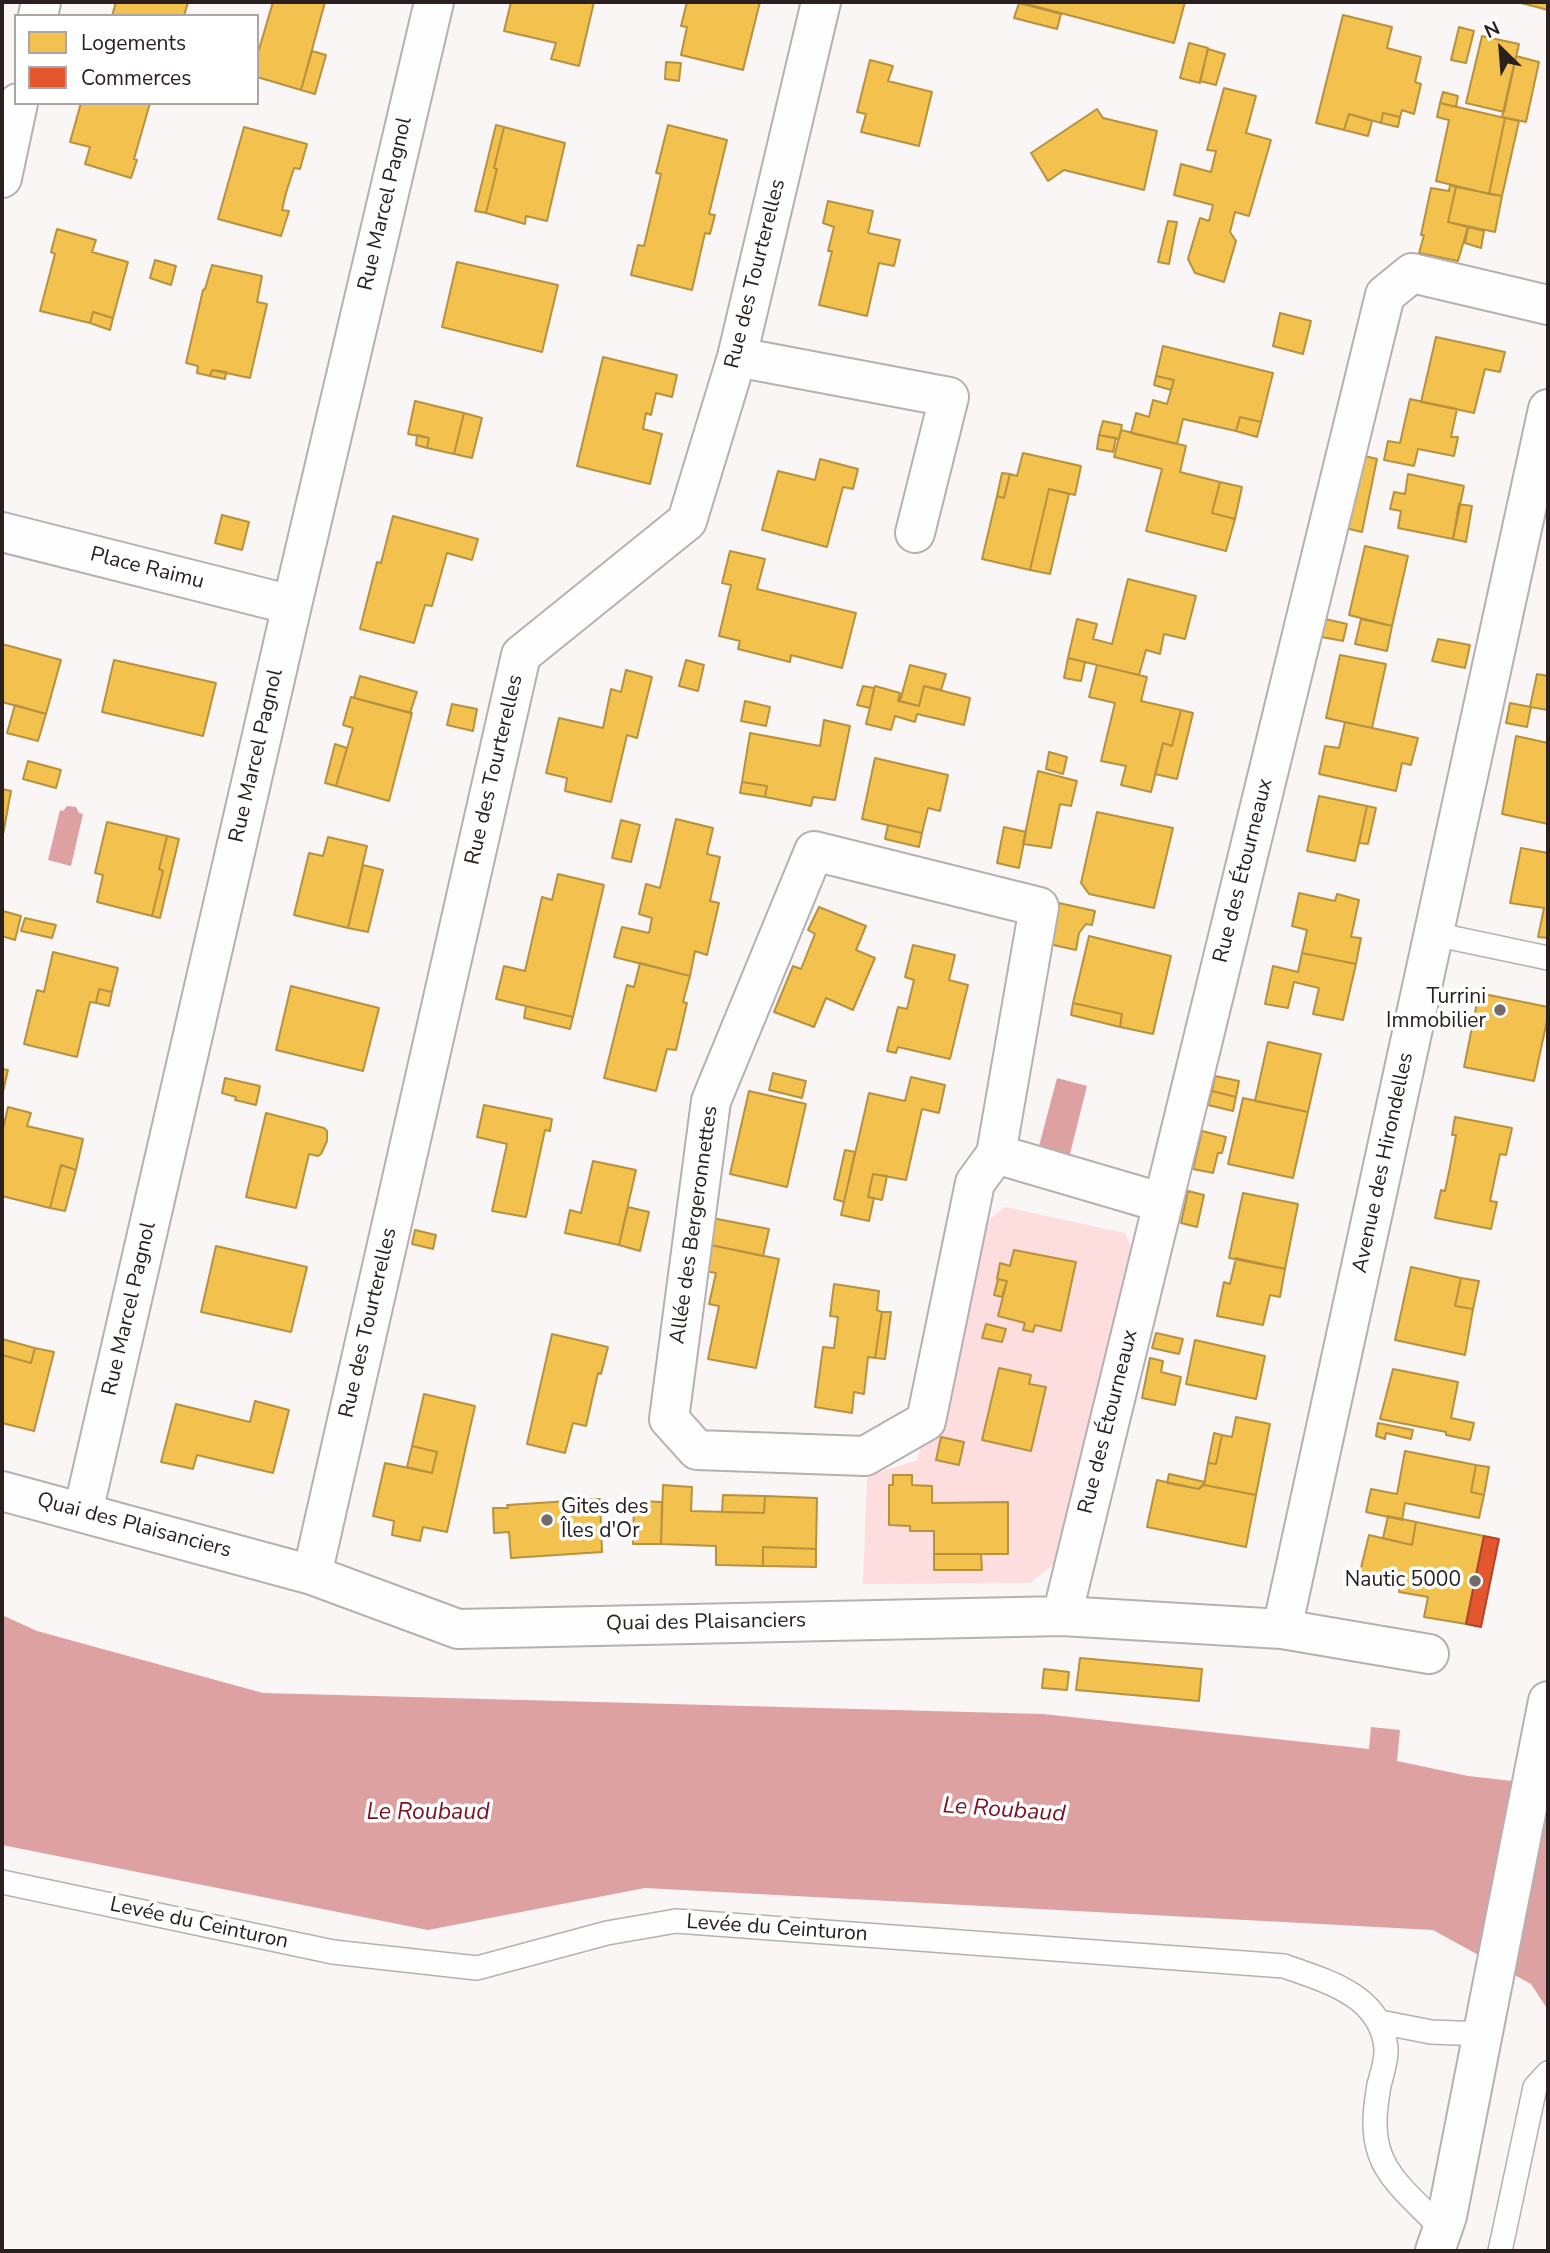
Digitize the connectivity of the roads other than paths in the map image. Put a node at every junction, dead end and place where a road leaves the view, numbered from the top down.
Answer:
1 (434, 2) edge
2 (821, 2) edge
3 (18, 105) edge
4 (2, 178) edge
5 (1548, 305) edge
6 (737, 357) junction
7 (1548, 409) edge
8 (2, 532) edge
9 (915, 533) dead end
10 (292, 605) junction
11 (1434, 934) junction
12 (1548, 958) edge
13 (996, 1154) junction
14 (1163, 1203) junction
15 (2, 1491) edge
16 (83, 1512) junction
17 (312, 1575) junction
18 (1062, 1616) junction
19 (1282, 1629) junction
20 (1429, 1654) dead end
21 (1545, 1717) edge
22 (2, 1882) edge
23 (1380, 2022) junction
24 (1483, 2034) junction
25 (1548, 2073) edge
26 (1443, 2237) edge
27 (1500, 2251) edge

1 - 10 street, Rue Marcel Pagnol
2 - 6 street, Rue des Tourterelles
3 - 4 street
5 - 14 street, Rue des Étourneaux
6 - 9 street
6 - 17 street, Rue des Tourterelles
7 - 11 street, Avenue des Hirondelles
8 - 10 street, Place Raimu
10 - 16 street, Rue Marcel Pagnol
11 - 12 lane
11 - 19 street, Avenue des Hirondelles
13 - 13 street, Allée des Bergeronnettes
13 - 14 street
14 - 18 street, Rue des Étourneaux
15 - 16 street, Quai des Plaisanciers
16 - 17 street, Quai des Plaisanciers
17 - 18 street, Quai des Plaisanciers
18 - 19 street, Quai des Plaisanciers
19 - 20 street, Quai des Plaisanciers
21 - 24 street
22 - 23 lane, Levée du Ceinturon
23 - 24 lane
23 - 26 lane
24 - 26 street
25 - 27 lane

